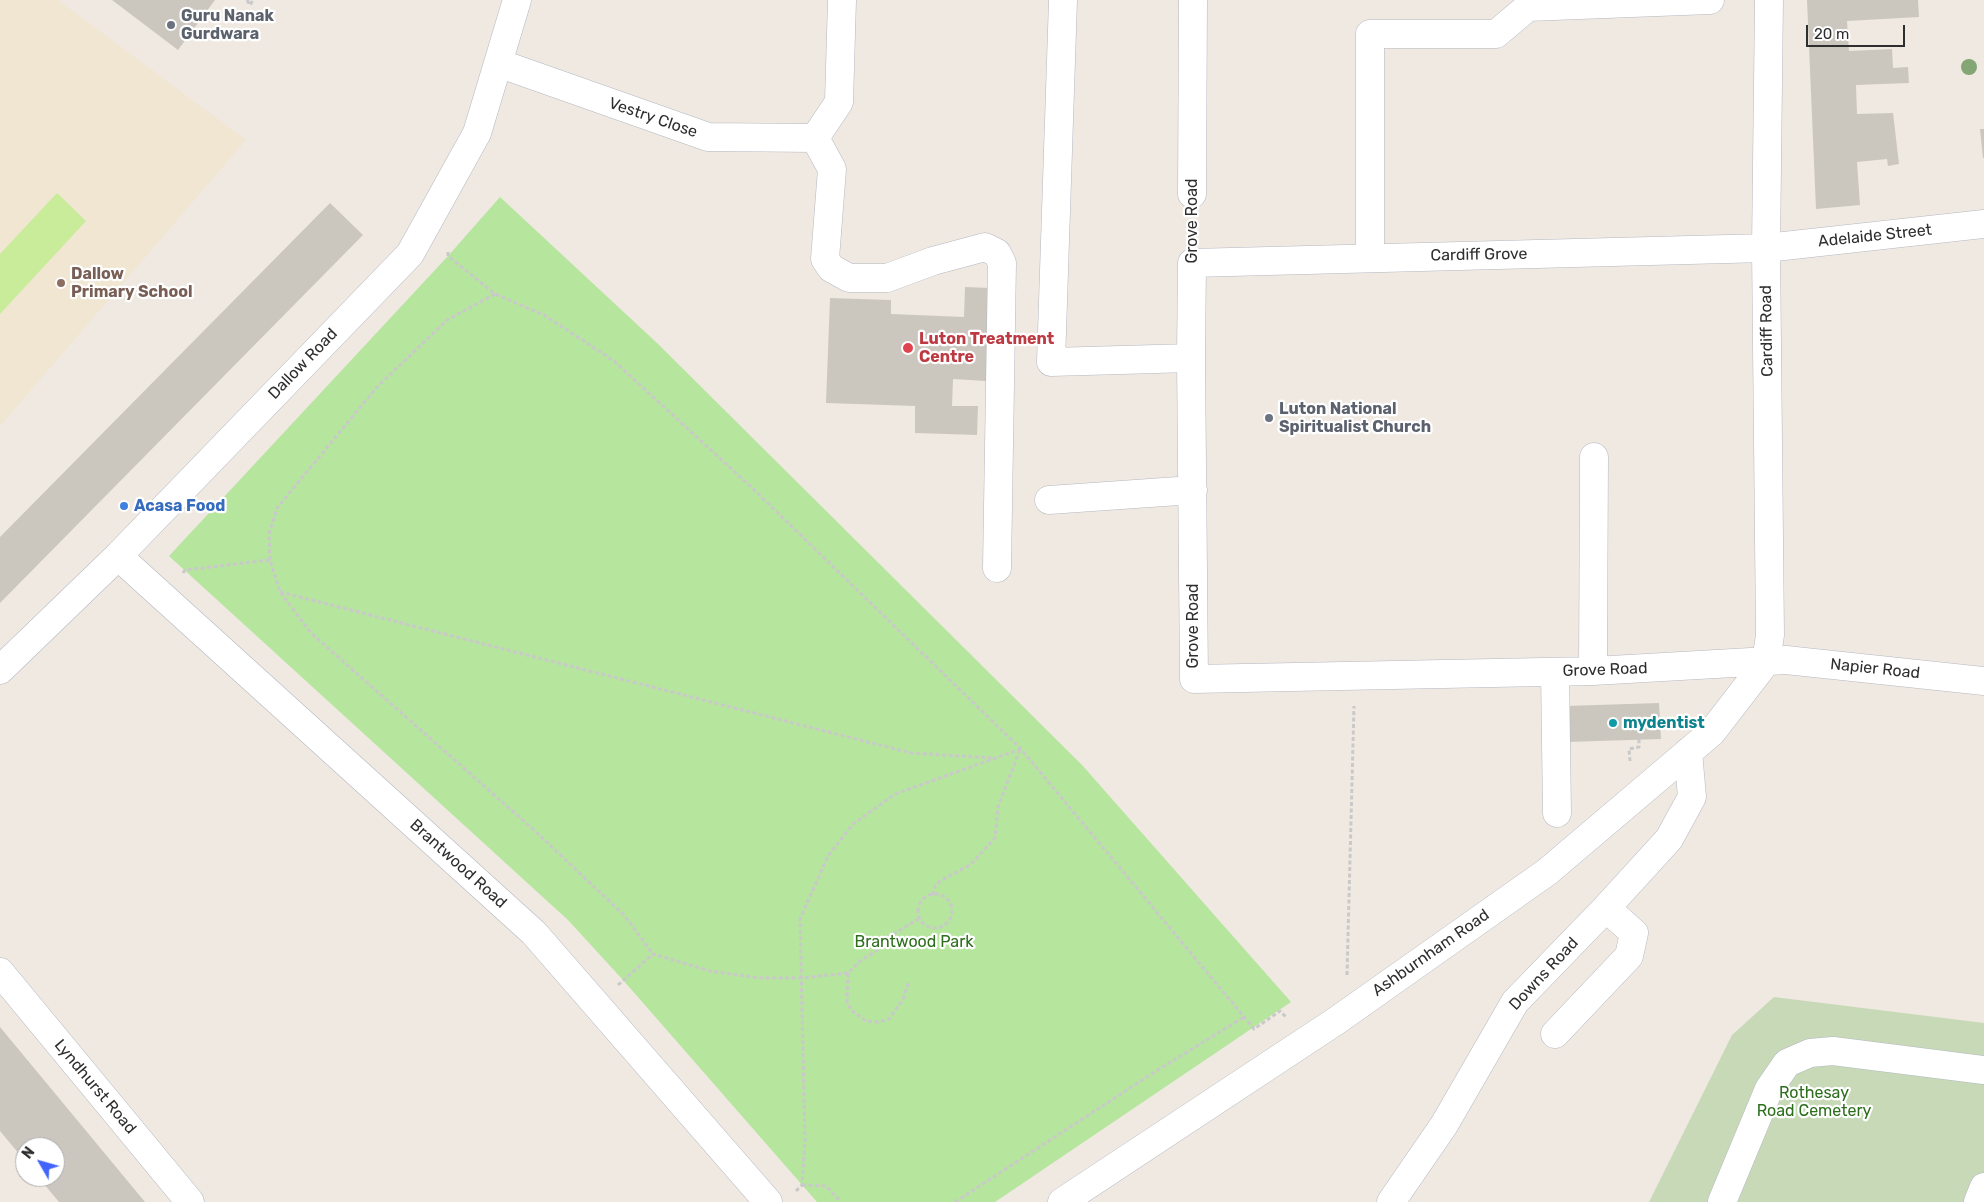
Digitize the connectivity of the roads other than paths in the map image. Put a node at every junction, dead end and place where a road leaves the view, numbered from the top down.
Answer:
1 (517, 0) edge
2 (842, 0) edge
3 (1063, 0) edge
4 (1193, 0) edge
5 (1710, 0) edge
6 (1769, 0) edge
7 (498, 63) junction
8 (814, 138) junction
9 (1192, 194) dead end
10 (1984, 224) edge
11 (1766, 248) junction
12 (1370, 258) junction
13 (1192, 263) joint
14 (1191, 358) junction
15 (1594, 457) dead end
16 (1193, 490) junction
17 (1050, 500) dead end
18 (118, 556) junction
19 (997, 568) dead end
20 (1766, 662) junction
21 (0, 670) edge
22 (1593, 671) junction
23 (1555, 672) junction
24 (1984, 681) edge
25 (1688, 752) junction
26 (1556, 813) dead end
27 (1606, 908) junction
28 (0, 972) edge
29 (1555, 1034) dead end
30 (1984, 1070) edge
31 (1984, 1187) edge
32 (779, 1199) edge
33 (190, 1202) edge
34 (1062, 1202) edge
35 (1391, 1202) edge
36 (1722, 1202) edge
37 (1978, 1202) edge

1 - 7 street, Dallow Road
2 - 8 street
3 - 14 street
4 - 9 street, Grove Road
5 - 12 street
6 - 11 street, Cardiff Road
7 - 8 street, Vestry Close
7 - 18 street, Dallow Road
8 - 19 street
10 - 11 street, Adelaide Street
11 - 12 street, Cardiff Grove
11 - 20 street, Cardiff Road
12 - 13 street, Cardiff Grove
13 - 14 street, Grove Road
14 - 16 street, Grove Road
15 - 22 street
16 - 17 street
16 - 23 street, Grove Road
18 - 21 street, Dallow Road
18 - 32 street, Brantwood Road
20 - 22 street, Grove Road
20 - 24 street, Napier Road
20 - 25 street, Ashburnham Road
22 - 23 street, Grove Road
23 - 26 street
25 - 27 street, Downs Road
25 - 34 street, Ashburnham Road
27 - 29 street
27 - 35 street, Downs Road
28 - 33 street, Lyndhurst Road
30 - 36 street
31 - 37 street

